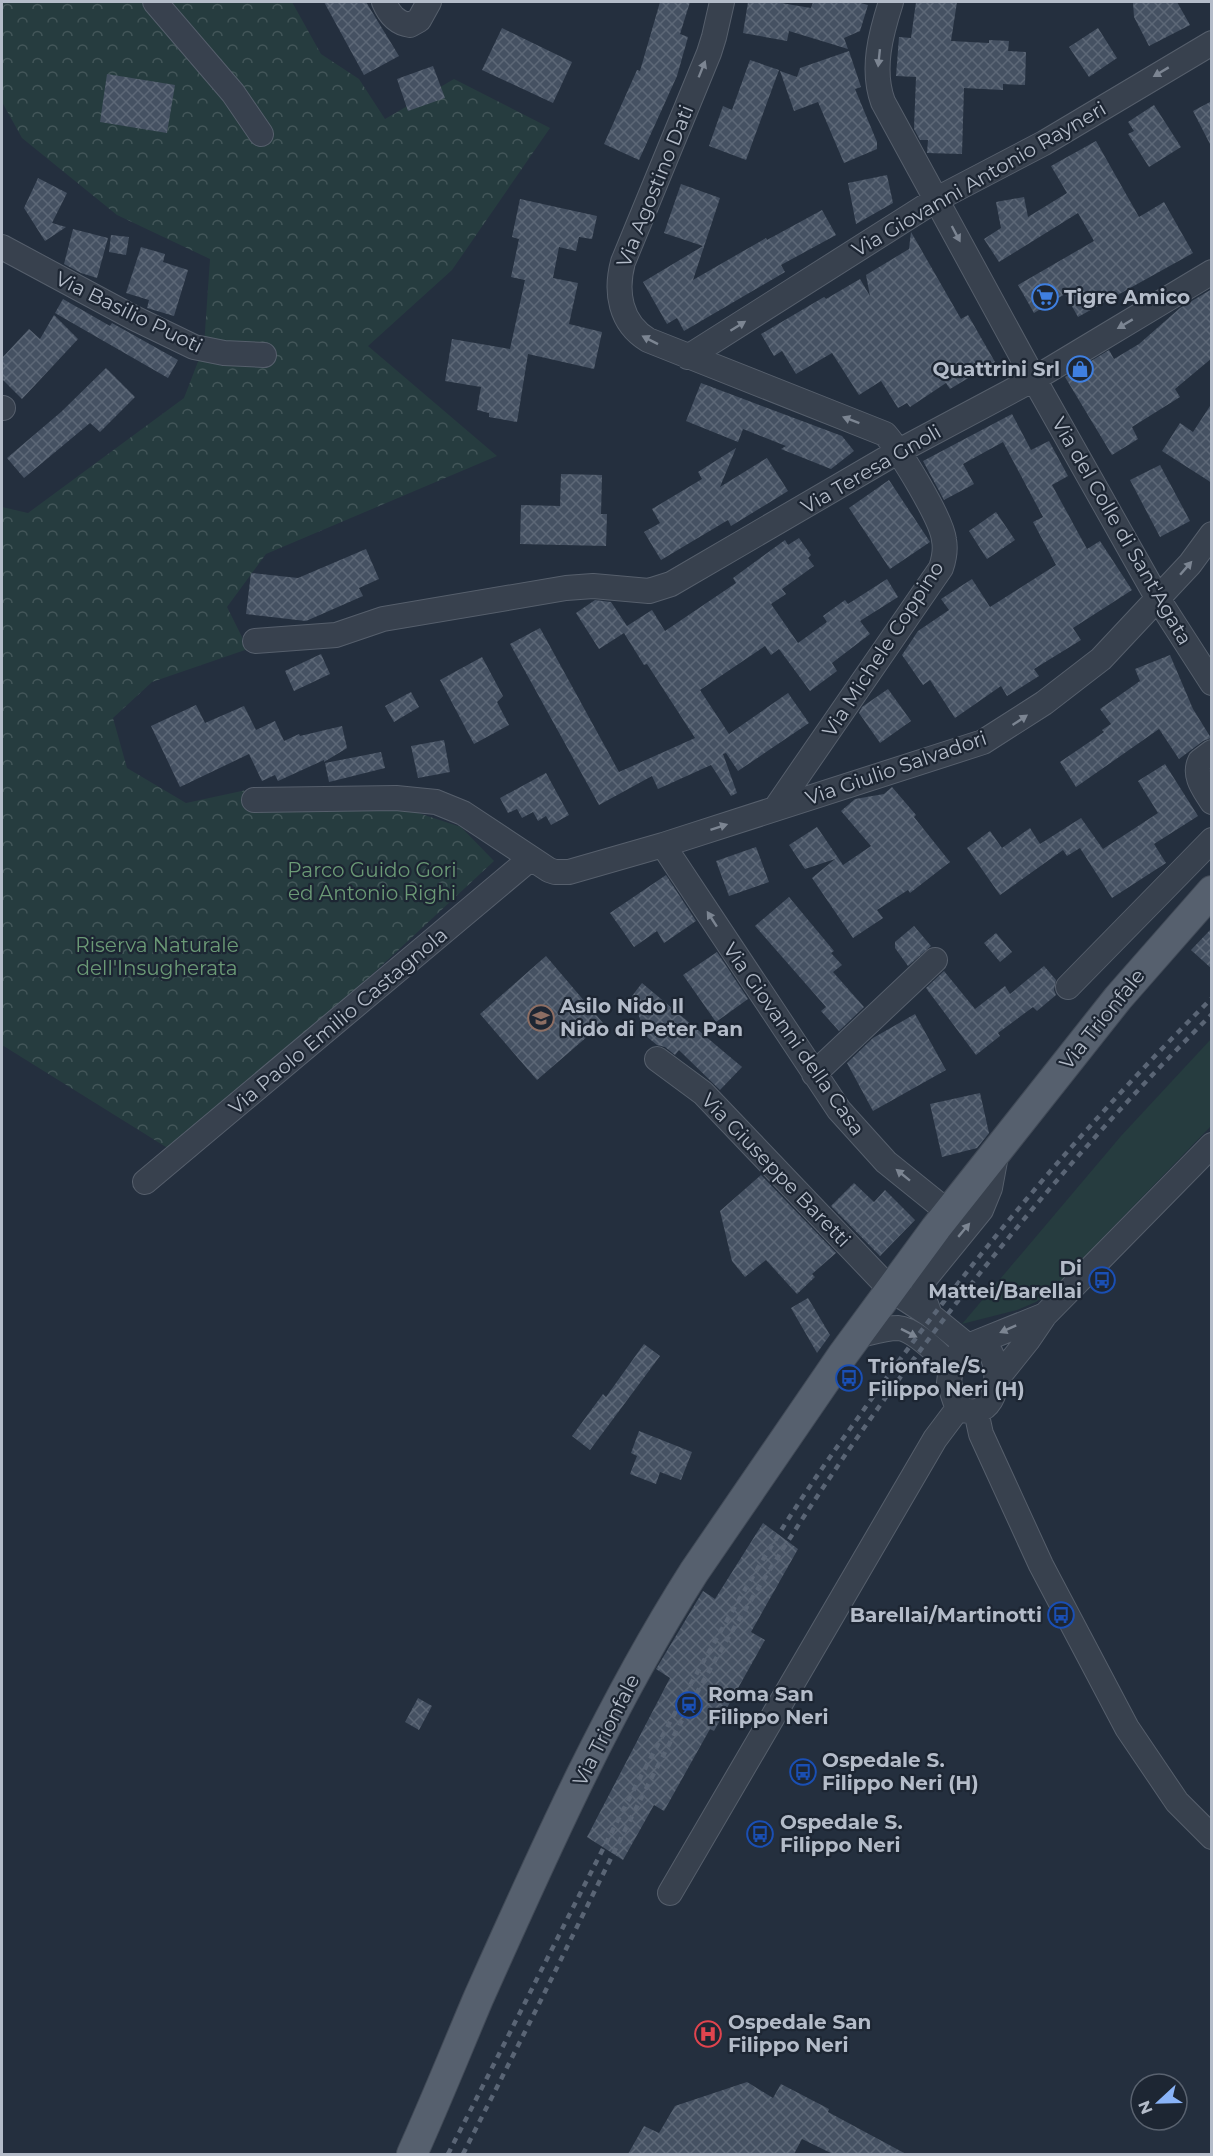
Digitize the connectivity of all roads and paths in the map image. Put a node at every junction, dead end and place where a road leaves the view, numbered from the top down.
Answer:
1 (156, 2) edge
2 (384, 2) edge
3 (429, 2) edge
4 (722, 2) edge
5 (891, 2) edge
6 (1212, 43) edge
7 (261, 134) dead end
8 (938, 199) junction
9 (2, 247) edge
10 (1212, 272) edge
11 (264, 355) dead end
12 (688, 357) junction
13 (1034, 379) junction
14 (898, 451) junction
15 (1212, 534) edge
16 (1158, 599) junction
17 (255, 641) dead end
18 (1212, 683) edge
19 (1212, 752) edge
20 (254, 800) dead end
21 (1212, 802) edge
22 (775, 809) junction
23 (1212, 840) edge
24 (663, 845) junction
25 (530, 859) junction
26 (1212, 891) edge
27 (935, 960) dead end
28 (1068, 987) dead end
29 (657, 1059) dead end
30 (814, 1074) junction
31 (1212, 1145) edge
32 (997, 1150) junction
33 (145, 1182) dead end
34 (948, 1212) junction
35 (890, 1289) junction
36 (930, 1315) junction
37 (1045, 1315) junction
38 (856, 1336) junction
39 (970, 1346) junction
40 (951, 1366) junction
41 (996, 1380) junction
42 (968, 1409) junction
43 (1212, 1837) edge
44 (670, 1893) dead end
45 (412, 2154) edge

1 - 7 street
2 - 3 street
12 -> 4 street, Via Agostino Dati
5 -> 8 street, Via del Colle di Sant'Agata
6 -> 8 street, Via Giovanni Antonio Rayneri
12 -> 8 street, Via Giovanni Antonio Rayneri
8 -> 13 street, Via del Colle di Sant'Agata
9 - 11 street, Via Basilio Puoti
10 -> 13 street, Via Teresa Gnoli
14 -> 12 street, Via Agostino Dati
13 - 14 street, Via Teresa Gnoli
13 - 16 street, Via del Colle di Sant'Agata
14 - 17 street, Via Teresa Gnoli
14 - 22 street, Via Michele Coppino
16 -> 15 street, Via Giulio Salvadori
16 - 18 street, Via del Colle di Sant'Agata
22 -> 16 street, Via Giulio Salvadori
19 - 21 street
20 - 25 street
24 -> 22 street, Via Giulio Salvadori
23 - 28 street
24 - 25 street
30 -> 24 street, Via Giovanni della Casa
25 - 33 street, Via Paolo Emilio Castagnola
26 - 32 main road, Via Trionfale
27 - 30 street
29 - 35 street, Via Giuseppe Baretti
34 -> 30 street, Via Giovanni della Casa
31 - 37 street
32 - 34 main road, Via Trionfale
36 -> 32 street, Via Trionfale
34 - 35 main road, Via Trionfale
35 - 36 street
35 - 38 main road, Via Trionfale
36 - 39 street
37 -> 39 street
37 - 41 street
38 -> 40 street
38 - 45 main road, Via Trionfale
39 - 40 street
39 - 41 street
40 - 42 street
41 - 42 street
42 - 43 street
42 - 44 street

